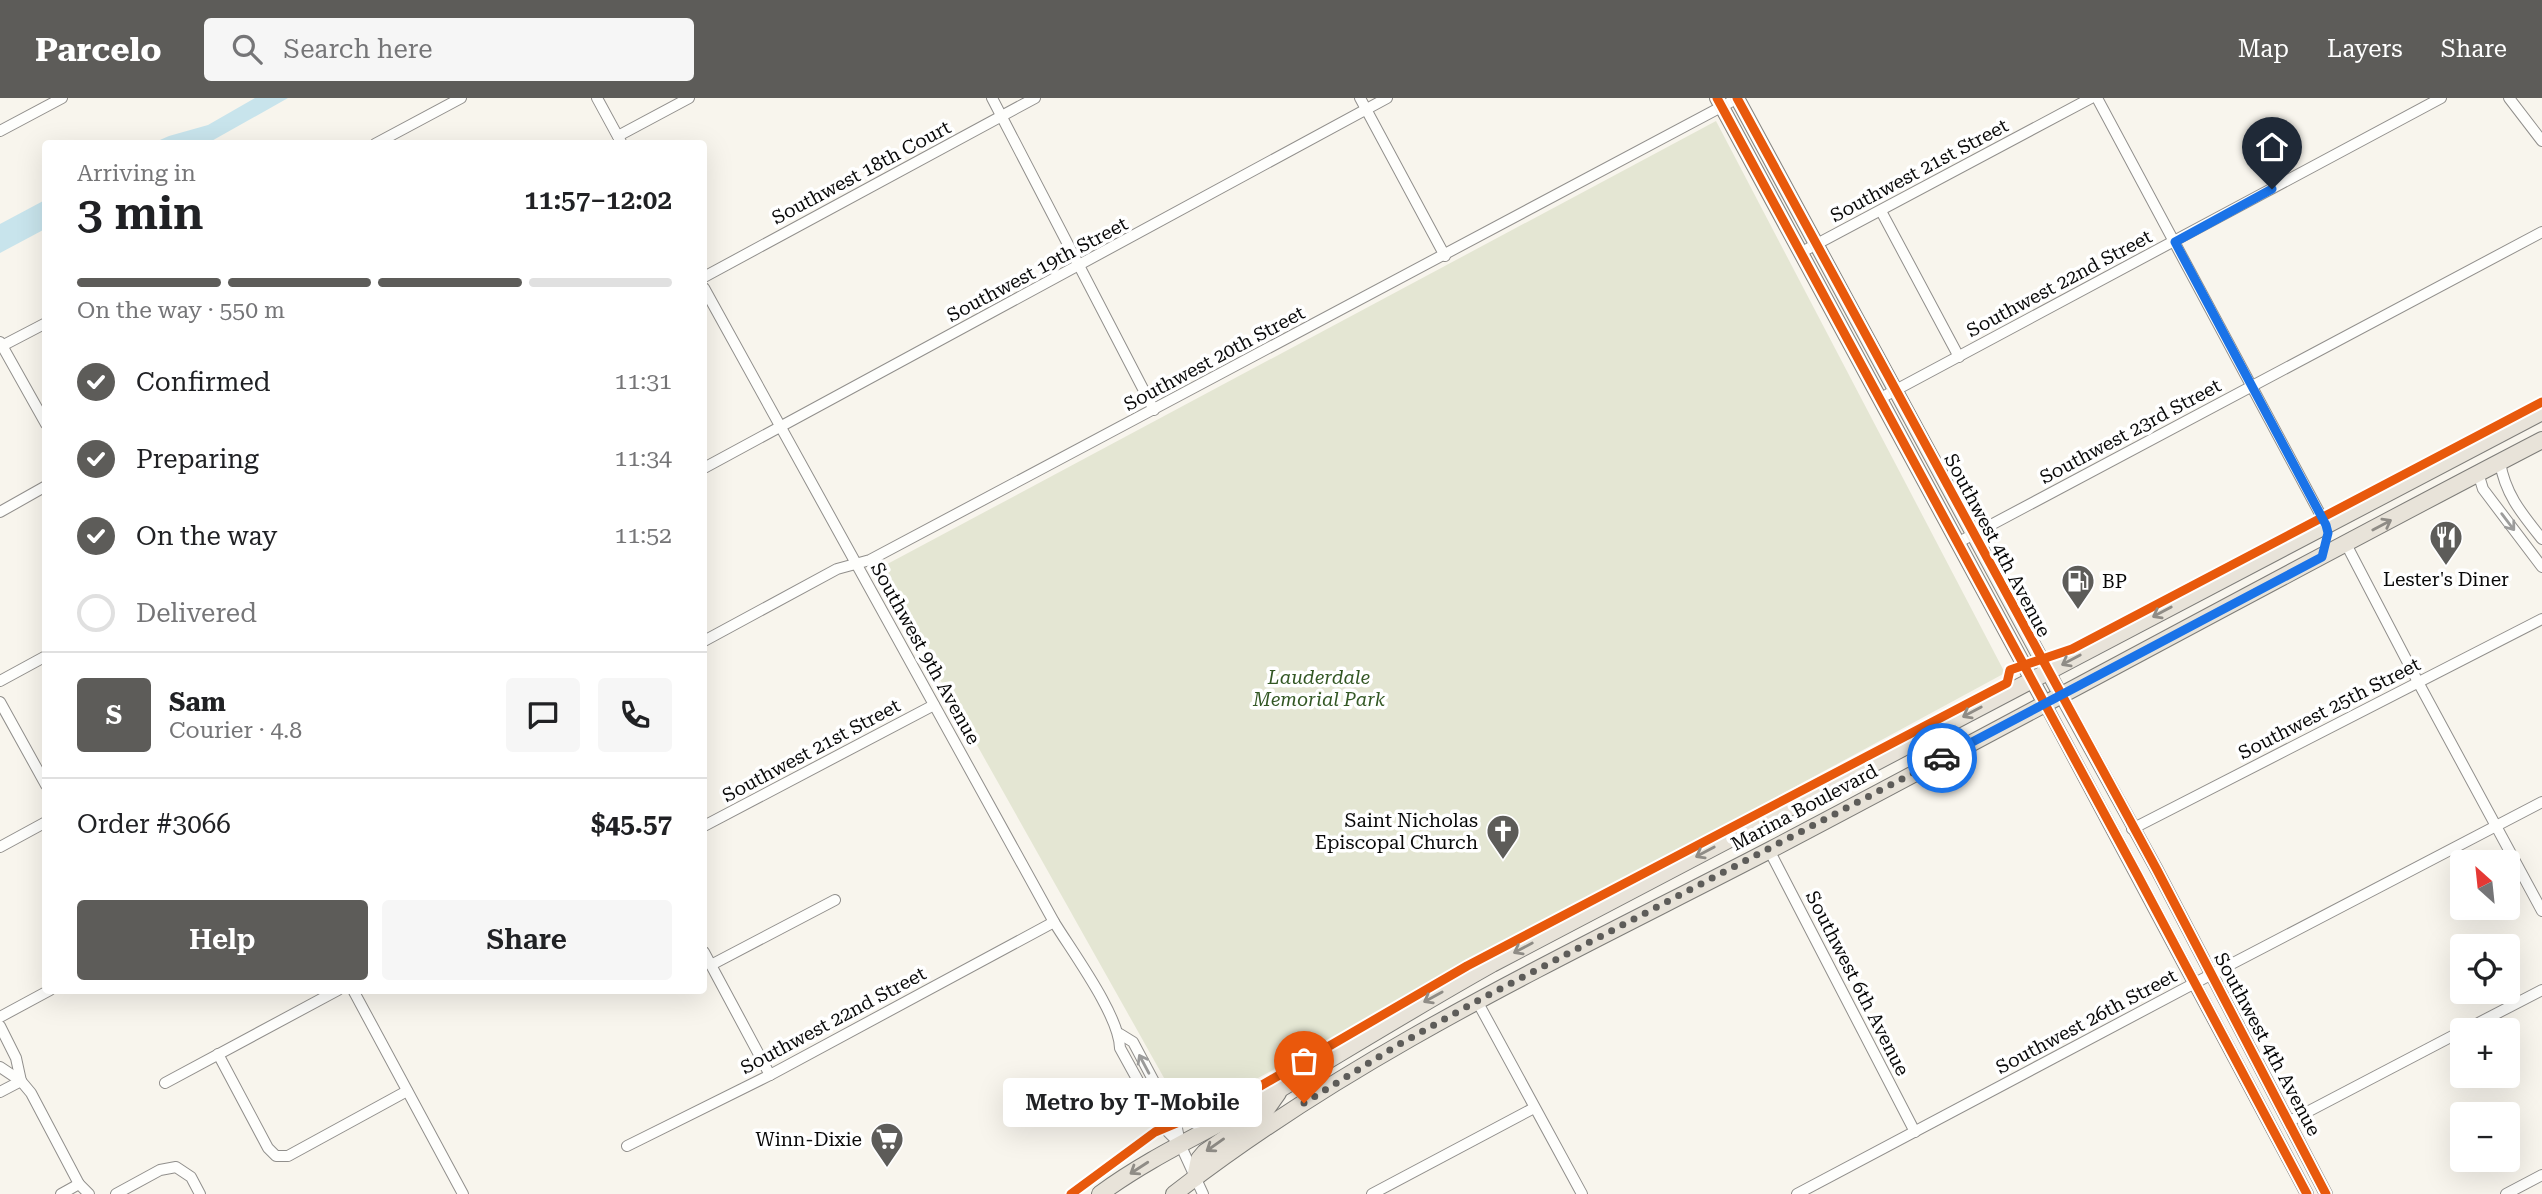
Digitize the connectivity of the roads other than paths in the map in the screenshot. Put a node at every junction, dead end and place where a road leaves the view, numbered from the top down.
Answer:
1 (62, 98) edge
2 (461, 98) edge
3 (597, 98) edge
4 (689, 98) edge
5 (992, 98) edge
6 (1035, 98) edge
7 (1360, 98) edge
8 (1387, 98) edge
9 (1738, 98) edge
10 (2091, 98) edge
11 (2097, 98) edge
12 (2441, 98) edge
13 (2509, 98) edge
14 (1719, 103) edge
15 (1366, 109) junction
16 (1002, 116) junction
17 (0, 131) edge
18 (382, 140) edge
19 (620, 140) edge
20 (2542, 141) edge
21 (1881, 211) junction
22 (2542, 232) edge
23 (2175, 242) junction
24 (1817, 244) junction
25 (1800, 253) junction
26 (1445, 256) junction
27 (1079, 267) junction
28 (707, 274) edge
29 (707, 301) edge
30 (42, 325) edge
31 (1, 345) edge
32 (1959, 357) junction
33 (2251, 387) junction
34 (1895, 391) junction
35 (1879, 399) junction
36 (1154, 410) junction
37 (2542, 412) edge
38 (42, 417) edge
39 (2516, 425) junction
40 (779, 428) junction
41 (2542, 440) edge
42 (2500, 462) junction
43 (707, 466) edge
44 (2478, 474) junction
45 (42, 488) edge
46 (2352, 511) junction
47 (0, 512) edge
48 (2326, 525) junction
49 (1972, 534) junction
50 (2542, 539) edge
51 (1957, 543) junction
52 (2346, 544) junction
53 (2322, 557) junction
54 (856, 564) junction
55 (2542, 567) edge
56 (2542, 620) edge
57 (707, 639) edge
58 (42, 658) edge
59 (2048, 673) junction
60 (2032, 680) junction
61 (0, 681) edge
62 (2418, 682) junction
63 (2060, 694) junction
64 (0, 702) edge
65 (2044, 702) junction
66 (934, 705) junction
67 (42, 778) edge
68 (2542, 802) edge
69 (42, 824) edge
70 (707, 824) edge
71 (2496, 826) junction
72 (2132, 829) junction
73 (0, 847) edge
74 (1769, 850) junction
75 (835, 900) dead end
76 (2542, 911) edge
77 (1054, 922) junction
78 (707, 957) edge
79 (1492, 964) junction
80 (711, 965) junction
81 (2211, 974) junction
82 (2195, 983) junction
83 (2542, 990) edge
84 (43, 994) edge
85 (331, 994) edge
86 (355, 994) edge
87 (1477, 1001) junction
88 (0, 1018) edge
89 (2488, 1018) edge
90 (2450, 1038) edge
91 (218, 1055) junction
92 (0, 1067) edge
93 (770, 1075) junction
94 (21, 1081) junction
95 (165, 1083) dead end
96 (1282, 1088) junction
97 (407, 1091) junction
98 (0, 1092) edge
99 (1534, 1108) junction
100 (2290, 1121) junction
101 (1915, 1132) junction
102 (1180, 1144) junction
103 (627, 1146) dead end
104 (2542, 1175) edge
105 (1195, 1178) junction
106 (79, 1184) junction
107 (61, 1194) edge
108 (89, 1194) edge
109 (116, 1194) edge
110 (200, 1194) edge
111 (463, 1194) edge
112 (1100, 1194) edge
113 (1174, 1194) edge
114 (1203, 1194) edge
115 (1372, 1194) edge
116 (1582, 1194) edge
117 (1797, 1194) edge
118 (2307, 1194) edge
119 (2326, 1194) edge
120 (2506, 1194) edge

1 - 17 street
2 - 18 street
3 - 19 street
4 - 19 street
5 - 16 street
6 - 16 street, Southwest 18th Court
7 - 15 street
8 - 15 street, Southwest 19th Street
9 - 14 street, Southwest 20th Street
9 - 24 main road, Southwest 4th Avenue
10 - 21 street, Southwest 21st Street
11 - 23 street
12 - 23 street, Southwest 22nd Street
13 - 20 street
14 - 25 main road, Southwest 4th Avenue
14 - 26 street, Southwest 20th Street
15 - 26 street
15 - 27 street, Southwest 19th Street
16 - 27 street
16 - 28 street, Southwest 18th Court
21 - 24 street, Southwest 21st Street
21 - 32 street
22 - 33 street, Southwest 23rd Street
23 - 32 street, Southwest 22nd Street
23 - 33 street
24 - 25 street, Southwest 21st Street
24 - 34 main road, Southwest 4th Avenue
25 - 35 main road, Southwest 4th Avenue
26 - 36 street, Southwest 20th Street
27 - 36 street
27 - 40 street, Southwest 19th Street
29 - 40 street, Southwest 9th Avenue
30 - 31 street
31 - 38 street
32 - 34 street, Southwest 22nd Street
33 - 48 street
33 - 49 street, Southwest 23rd Street
34 - 35 street, Southwest 22nd Street
34 - 49 main road, Southwest 4th Avenue
35 - 51 main road, Southwest 4th Avenue
36 - 54 street, Southwest 20th Street
37 - 39 main road, Marina Boulevard
39 - 44 main road
39 - 46 main road, Marina Boulevard
40 - 43 street, Southwest 19th Street
40 - 54 street, Southwest 9th Avenue
41 - 42 main road, Marina Boulevard
42 - 44 main road, Marina Boulevard
42 - 50 street
52 -> 44 main road, Marina Boulevard
44 -> 55 street
45 - 47 street
46 - 48 main road, Marina Boulevard
46 - 52 main road
48 - 53 main road
48 -> 59 main road, Marina Boulevard
49 - 51 street, Southwest 23rd Street
49 - 59 main road, Southwest 4th Avenue
51 - 60 main road, Southwest 4th Avenue
52 - 53 main road, Marina Boulevard
52 - 62 street
53 - 63 main road, Marina Boulevard
54 - 57 street, Southwest 20th Street
54 - 66 street, Southwest 9th Avenue
56 - 62 street, Southwest 25th Street
58 - 61 street
59 - 60 main road, Marina Boulevard
59 - 63 main road, Southwest 4th Avenue
60 - 65 main road, Southwest 4th Avenue
60 -> 79 main road, Marina Boulevard
62 - 71 street
62 - 72 street, Southwest 25th Street
63 - 65 main road, Marina Boulevard
63 - 72 street, Southwest 4th Avenue
64 - 67 street
65 - 74 main road, Marina Boulevard
65 - 82 street, Southwest 4th Avenue
66 - 70 street, Southwest 21st Street
66 - 77 street, Southwest 9th Avenue
68 - 71 street, Southwest 26th Street
69 - 73 street
71 - 76 street
71 - 81 street, Southwest 26th Street
72 - 81 street, Southwest 4th Avenue
74 - 87 main road, Marina Boulevard
74 - 101 street, Southwest 6th Avenue
75 - 80 street
77 - 93 street, Southwest 22nd Street
77 - 102 street, Southwest 9th Avenue
78 - 80 street
79 - 87 main road
79 -> 96 main road, Marina Boulevard
80 - 93 street
81 - 82 street, Southwest 26th Street
81 - 100 street, Southwest 4th Avenue
82 - 101 street, Southwest 26th Street
82 - 118 street, Southwest 4th Avenue
83 - 89 street
84 - 88 street
85 - 91 street
86 - 97 street
87 - 99 street
87 - 105 main road, Marina Boulevard
88 - 94 street
90 - 100 street
91 - 95 street
91 - 97 street
92 - 94 street
93 - 103 street, Southwest 22nd Street
94 - 98 street
94 - 106 street
96 - 102 main road, Marina Boulevard
96 -> 105 main road
97 - 111 street
99 - 115 street
99 - 116 street
100 - 119 street, Southwest 4th Avenue
101 - 117 street, Southwest 26th Street
102 - 105 street, Southwest 9th Avenue
102 -> 112 main road, Marina Boulevard
104 - 120 street
105 - 113 main road, Marina Boulevard
105 - 114 street, Southwest 9th Avenue
106 - 107 street
106 - 108 street
109 - 110 street

